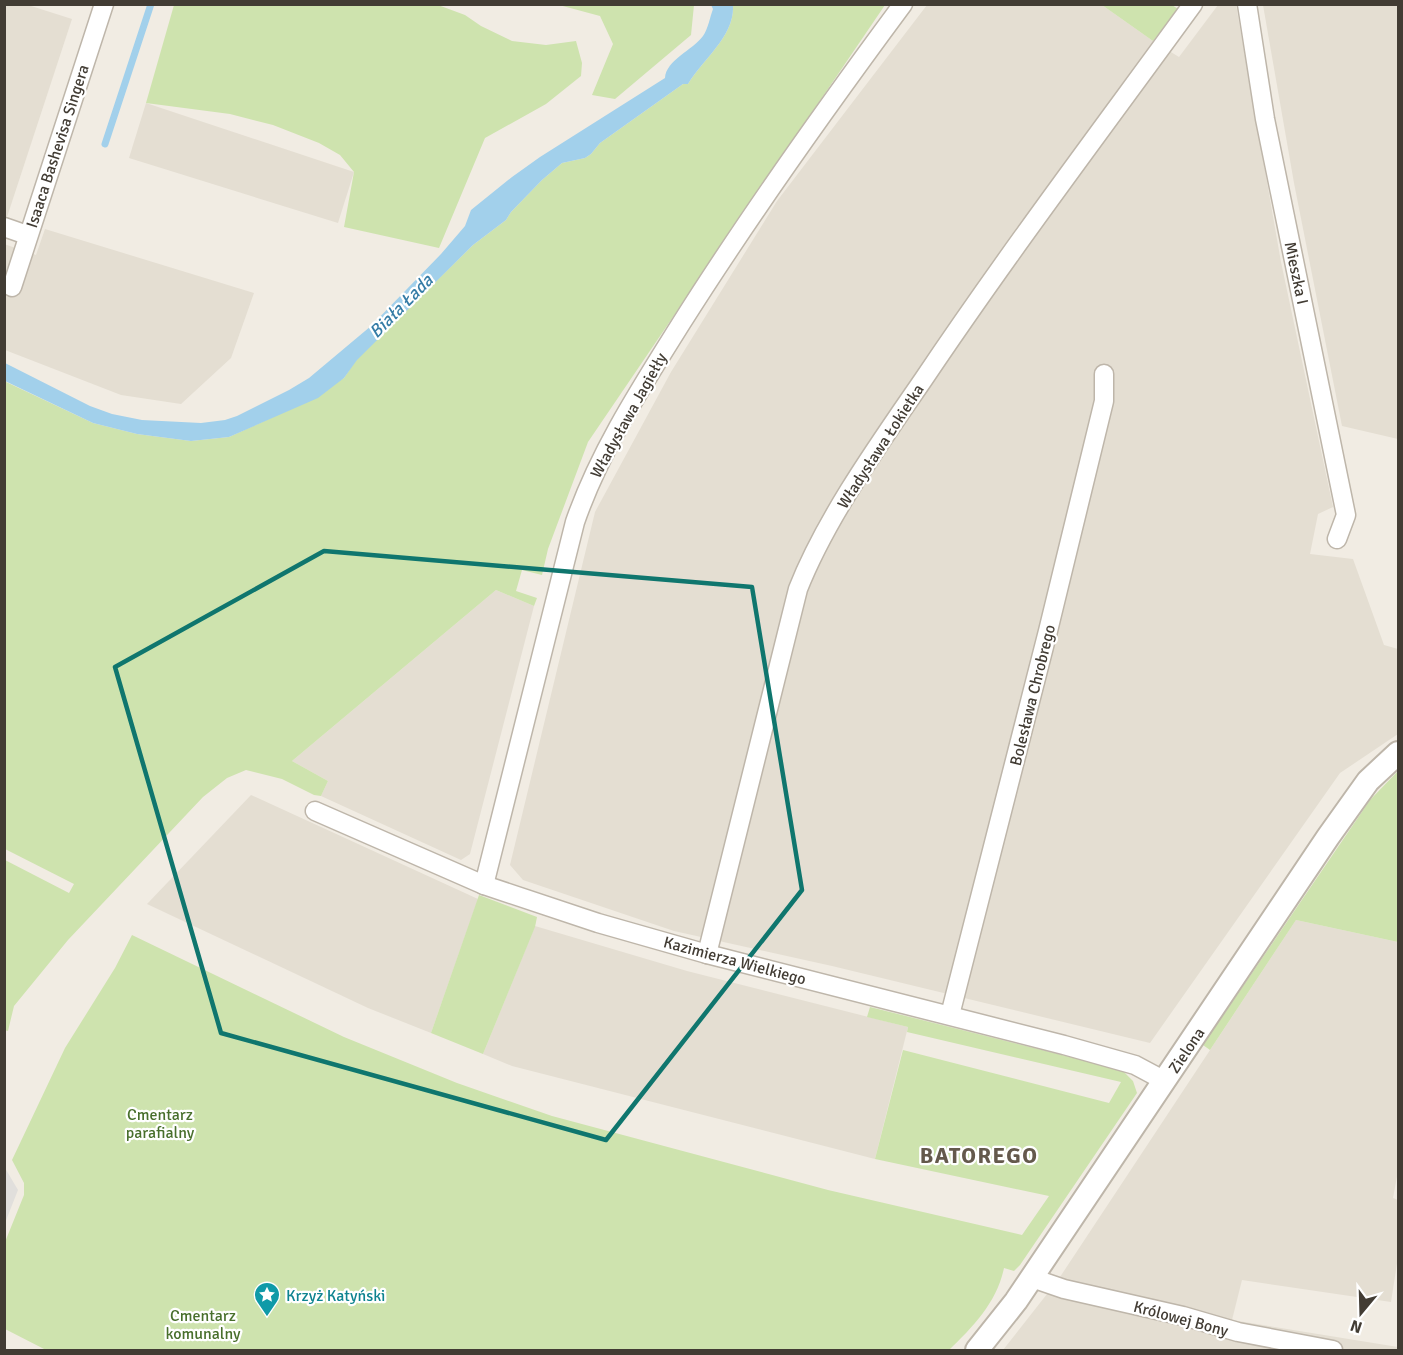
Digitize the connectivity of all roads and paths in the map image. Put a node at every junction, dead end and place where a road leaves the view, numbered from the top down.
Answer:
1 (104, 4) edge
2 (903, 4) edge
3 (1193, 4) edge
4 (1247, 4) edge
5 (4, 227) edge
6 (27, 235) junction
7 (12, 287) dead end
8 (1104, 374) dead end
9 (1337, 539) dead end
10 (1398, 753) edge
11 (315, 811) dead end
12 (484, 885) junction
13 (707, 954) junction
14 (950, 1015) junction
15 (1165, 1081) junction
16 (1032, 1278) junction
17 (977, 1350) edge
18 (1333, 1350) edge

1 - 6 street, Isaaca Bashevisa Singera
2 - 12 street, Władysława Jagiełły
3 - 13 street, Władysława Łokietka
4 - 9 street, Mieszka I
5 - 6 street
6 - 7 street, Isaaca Bashevisa Singera
8 - 14 street, Bolesława Chrobrego
10 - 15 street, Zielona
11 - 12 street, Kazimierza Wielkiego
12 - 13 street, Kazimierza Wielkiego
13 - 14 street, Kazimierza Wielkiego
14 - 15 street, Kazimierza Wielkiego
15 - 16 street, Zielona
16 - 17 street, Zielona
16 - 18 street, Królowej Bony

